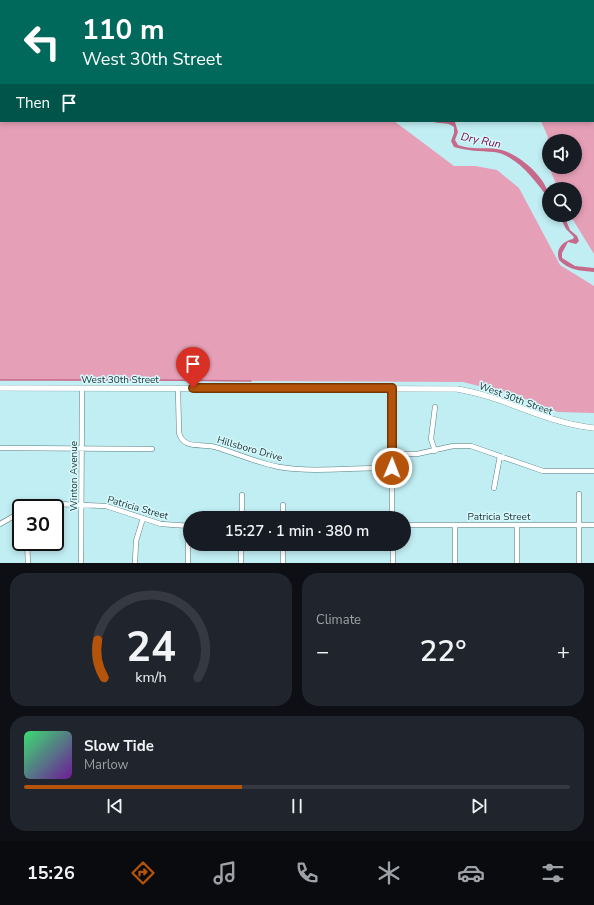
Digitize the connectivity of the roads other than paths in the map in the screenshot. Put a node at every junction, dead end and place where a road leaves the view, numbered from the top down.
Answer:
1 (0, 388) edge
2 (82, 388) junction
3 (178, 388) junction
4 (392, 388) junction
5 (435, 407) dead end
6 (594, 428) edge
7 (0, 448) edge
8 (82, 448) junction
9 (152, 448) dead end
10 (435, 451) junction
11 (393, 454) junction
12 (500, 456) junction
13 (392, 468) junction
14 (594, 471) edge
15 (494, 488) dead end
16 (579, 494) dead end
17 (242, 495) dead end
18 (64, 504) edge
19 (82, 504) junction
20 (283, 505) dead end
21 (242, 511) edge
22 (283, 511) edge
23 (392, 511) edge
24 (12, 518) edge
25 (143, 518) junction
26 (0, 524) edge
27 (411, 525) edge
28 (455, 525) junction
29 (518, 525) junction
30 (579, 525) junction
31 (594, 525) edge
32 (183, 526) edge
33 (28, 551) edge
34 (188, 551) edge
35 (241, 551) edge
36 (283, 551) edge
37 (392, 551) edge
38 (28, 563) edge
39 (81, 563) edge
40 (135, 563) edge
41 (188, 563) edge
42 (241, 563) edge
43 (283, 563) edge
44 (393, 563) edge
45 (455, 563) edge
46 (517, 563) edge
47 (580, 563) edge

1 - 2 street, West 30th Street
2 - 3 street, West 30th Street
2 - 8 street, Winton Avenue
3 - 4 street, West 30th Street
3 - 13 street, Hillsboro Drive
4 - 6 street, West 30th Street
4 - 11 street
5 - 10 street
7 - 8 street
8 - 9 street
8 - 19 street, Winton Avenue
10 - 11 street
10 - 12 street
11 - 13 street
12 - 14 street
12 - 15 street
13 - 23 street
16 - 30 street
17 - 21 street
18 - 19 street, Patricia Street
19 - 25 street, Patricia Street
19 - 39 street, Winton Avenue
20 - 22 street
24 - 26 street
25 - 32 street, Patricia Street
25 - 40 street
27 - 28 street, Patricia Street
28 - 29 street, Patricia Street
28 - 45 street
29 - 30 street, Patricia Street
29 - 46 street
30 - 31 street, Patricia Street
30 - 47 street
33 - 38 street
34 - 41 street
35 - 42 street
36 - 43 street
37 - 44 street

